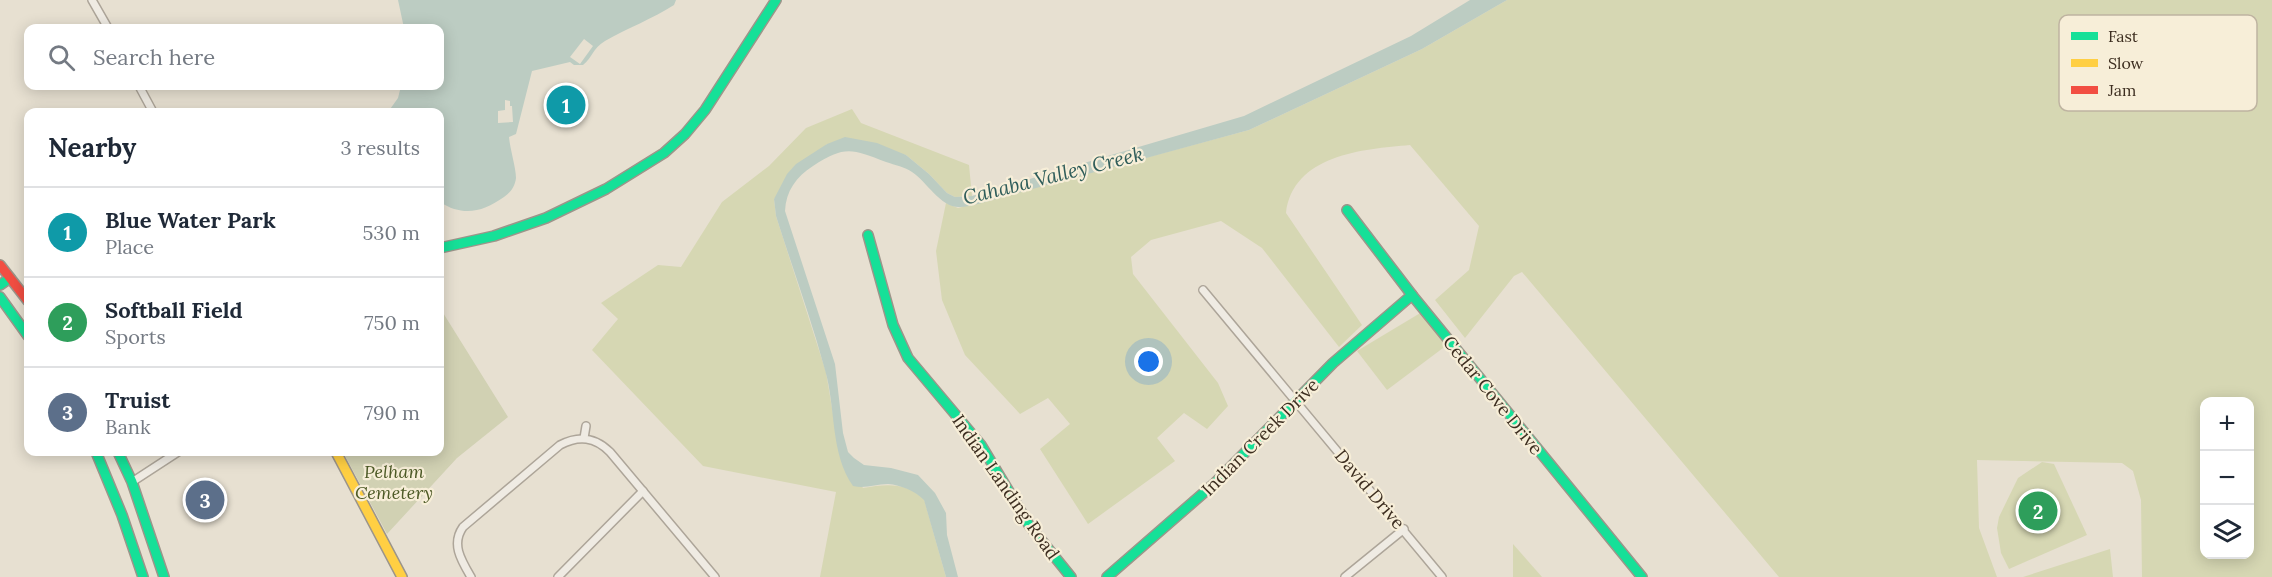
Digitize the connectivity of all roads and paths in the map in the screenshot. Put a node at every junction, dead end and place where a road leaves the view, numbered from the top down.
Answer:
1 (92, 0) edge
2 (776, 0) edge
3 (106, 24) edge
4 (140, 90) edge
5 (151, 108) edge
6 (1347, 210) dead end
7 (867, 235) dead end
8 (444, 247) edge
9 (0, 265) edge
10 (10, 278) junction
11 (0, 285) edge
12 (1203, 290) dead end
13 (1412, 295) junction
14 (24, 296) edge
15 (0, 297) edge
16 (24, 330) edge
17 (1297, 400) junction
18 (586, 426) dead end
19 (584, 438) junction
20 (98, 456) edge
21 (120, 456) edge
22 (172, 456) edge
23 (338, 456) edge
24 (132, 482) junction
25 (643, 492) junction
26 (115, 495) junction
27 (1404, 529) junction
28 (143, 577) edge
29 (164, 577) edge
30 (402, 577) edge
31 (471, 577) edge
32 (558, 577) edge
33 (715, 577) edge
34 (1071, 577) edge
35 (1107, 577) edge
36 (1346, 577) edge
37 (1442, 577) edge
38 (1642, 577) edge

1 - 3 street
2 - 8 street
4 - 5 street
6 - 13 street, Cedar Cove Drive
7 - 34 street, Indian Landing Road
9 - 10 street
10 - 11 street
10 - 14 street
12 - 17 street, David Drive
13 - 17 street, Indian Creek Drive
13 - 38 street, Cedar Cove Drive
15 - 16 street
17 - 27 street, David Drive
17 - 35 street, Indian Creek Drive
18 - 19 street
19 - 25 street
19 - 31 street
20 - 26 street
21 - 24 street
22 - 24 street
23 - 30 street
24 - 26 street
24 - 29 street
25 - 32 street
25 - 33 street
26 - 28 street
27 - 36 street
27 - 37 street, David Drive

